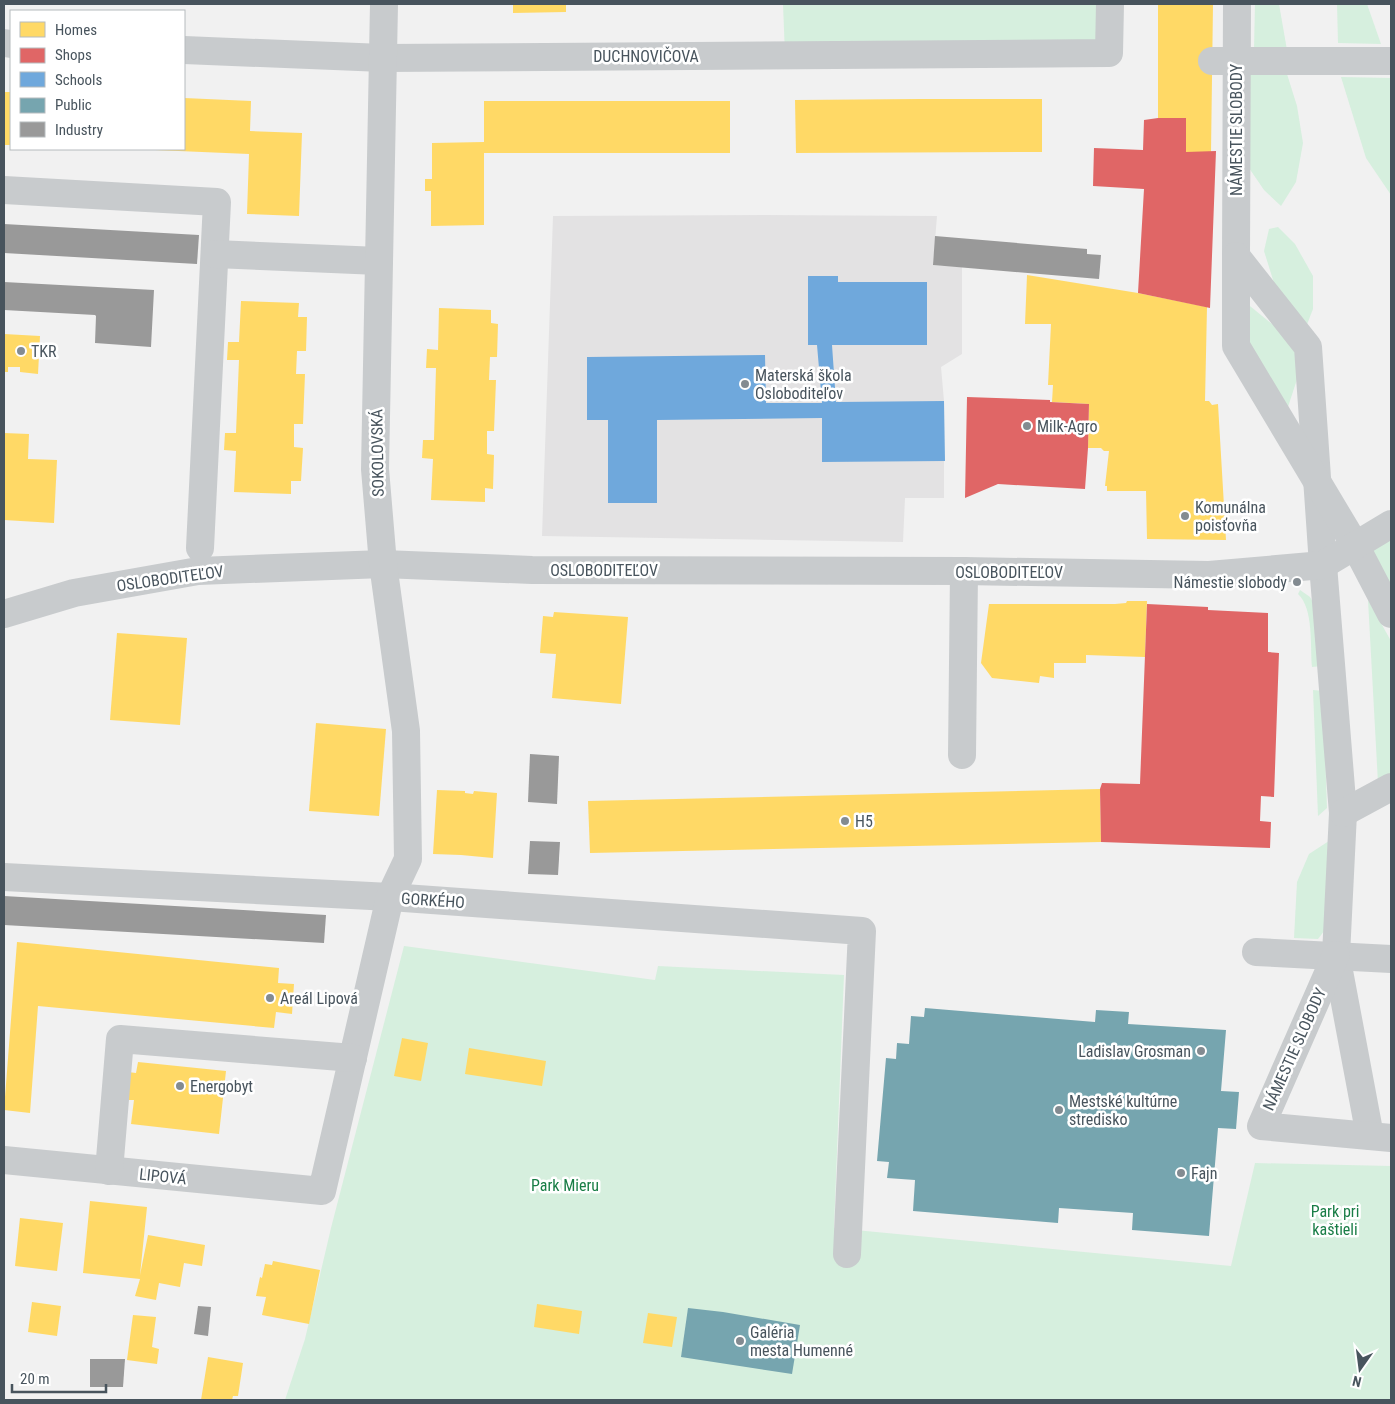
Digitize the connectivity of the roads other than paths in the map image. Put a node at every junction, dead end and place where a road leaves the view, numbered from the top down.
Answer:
1 (384, 4) edge
2 (1110, 4) edge
3 (1237, 4) edge
4 (185, 50) edge
5 (384, 58) junction
6 (1224, 61) junction
7 (1391, 61) edge
8 (4, 190) edge
9 (215, 254) junction
10 (1236, 256) junction
11 (379, 261) junction
12 (1317, 482) junction
13 (1391, 524) edge
14 (1356, 545) junction
15 (200, 548) dead end
16 (383, 564) junction
17 (1323, 565) junction
18 (964, 571) junction
19 (4, 614) edge
20 (1391, 614) edge
21 (962, 755) dead end
22 (1390, 788) edge
23 (1343, 813) junction
24 (4, 877) edge
25 (390, 897) junction
26 (1256, 952) dead end
27 (1336, 955) junction
28 (1391, 959) edge
29 (353, 1058) junction
30 (1380, 1137) edge
31 (4, 1160) edge
32 (109, 1171) junction
33 (322, 1192) joint
34 (848, 1254) dead end

1 - 5 street, SOKOLOVSKÁ
2 - 5 street, DUCHNOVIČOVA
3 - 6 street, NÁMESTIE SLOBODY
4 - 5 street, DUCHNOVIČOVA
5 - 11 street, SOKOLOVSKÁ
6 - 7 street, NÁMESTIE SLOBODY
6 - 10 street, NÁMESTIE SLOBODY
8 - 9 street
9 - 11 street
9 - 15 street
10 - 12 street, NÁMESTIE SLOBODY
10 - 12 street, NÁMESTIE SLOBODY
11 - 16 street, SOKOLOVSKÁ
12 - 14 street, NÁMESTIE SLOBODY
12 - 17 street, NÁMESTIE SLOBODY
13 - 14 street
14 - 17 street
14 - 20 street, NÁMESTIE SLOBODY
16 - 18 street, OSLOBODITEĽOV
16 - 19 street, OSLOBODITEĽOV
16 - 25 street, SOKOLOVSKÁ
17 - 18 street, OSLOBODITEĽOV
17 - 23 street, NÁMESTIE SLOBODY
18 - 21 street
22 - 23 street
23 - 27 street, NÁMESTIE SLOBODY
24 - 25 street, GORKÉHO
25 - 29 street, SOKOLOVSKÁ
25 - 34 street, GORKÉHO
26 - 27 street
27 - 28 street
27 - 30 street, NÁMESTIE SLOBODY
27 - 30 street, NÁMESTIE SLOBODY
29 - 32 street
29 - 33 street, SOKOLOVSKÁ
31 - 32 street, LIPOVÁ
32 - 33 street, LIPOVÁ

